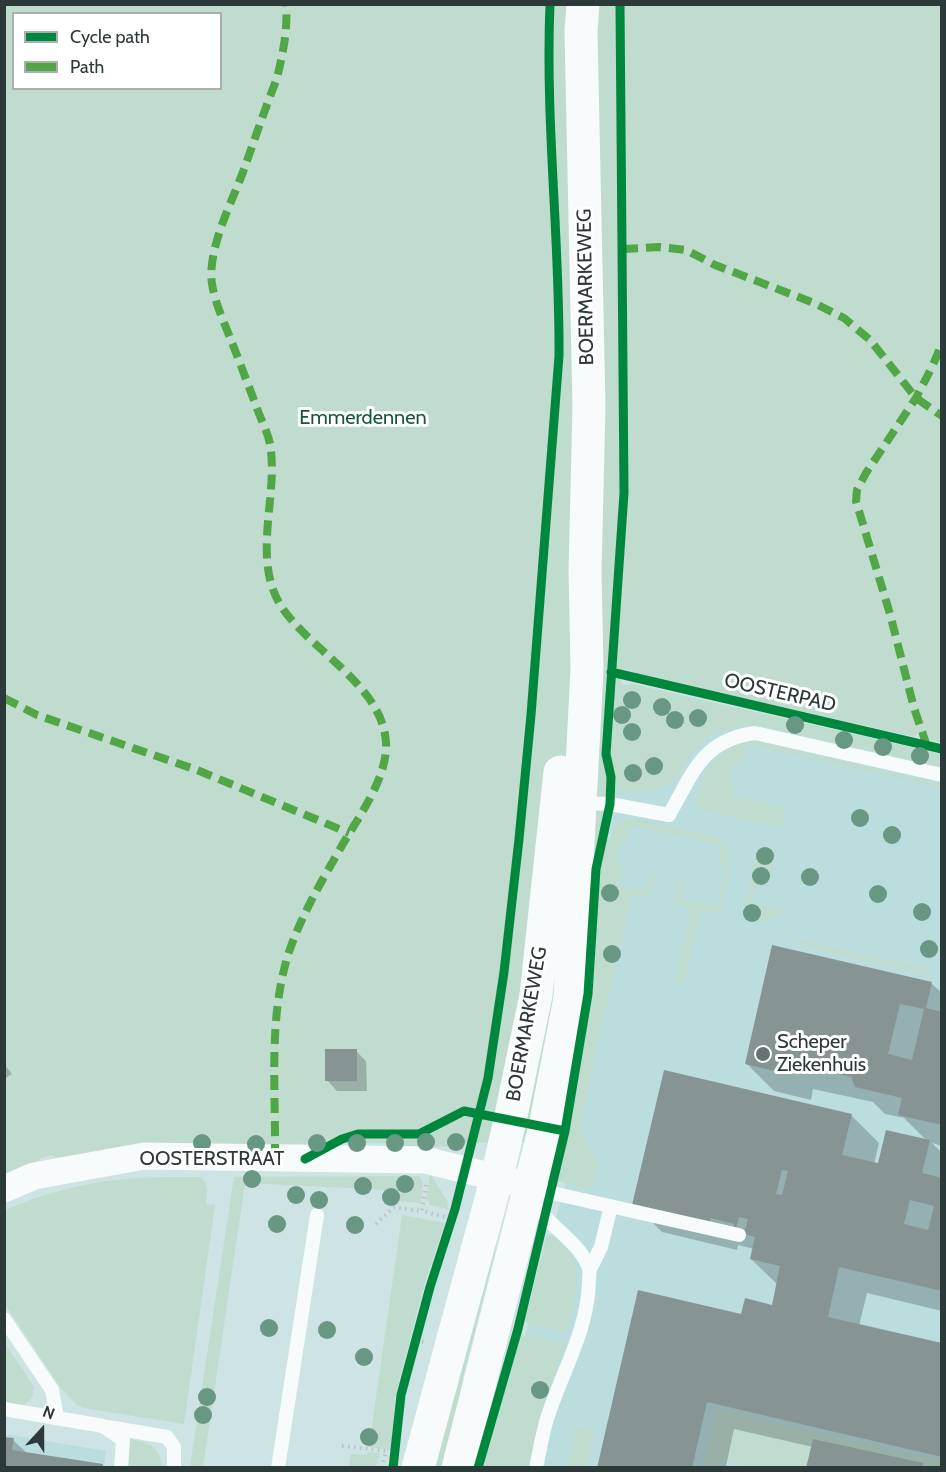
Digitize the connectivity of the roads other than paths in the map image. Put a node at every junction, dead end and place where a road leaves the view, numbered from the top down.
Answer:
1 (583, 4) edge
2 (942, 775) edge
3 (568, 802) junction
4 (497, 1177) junction
5 (530, 1186) junction
6 (4, 1189) edge
7 (611, 1206) junction
8 (317, 1215) dead end
9 (739, 1235) dead end
10 (590, 1269) junction
11 (4, 1319) edge
12 (4, 1409) edge
13 (57, 1417) junction
14 (104, 1426) junction
15 (403, 1459) edge
16 (122, 1467) edge
17 (174, 1467) edge
18 (278, 1467) edge
19 (458, 1467) edge
20 (536, 1467) edge

1 - 3 street, BOERMARKEWEG
2 - 3 lane
3 - 4 street, BOERMARKEWEG
3 - 5 street, BOERMARKEWEG
4 - 5 street, OOSTERSTRAAT
4 - 6 street, OOSTERSTRAAT
4 - 15 street, BOERMARKEWEG
5 - 7 lane
5 - 10 lane
5 - 19 street, BOERMARKEWEG
7 - 9 lane
7 - 10 lane
8 - 18 lane
10 - 20 lane
11 - 13 lane
12 - 13 lane
13 - 14 lane
14 - 16 lane
14 - 17 lane

